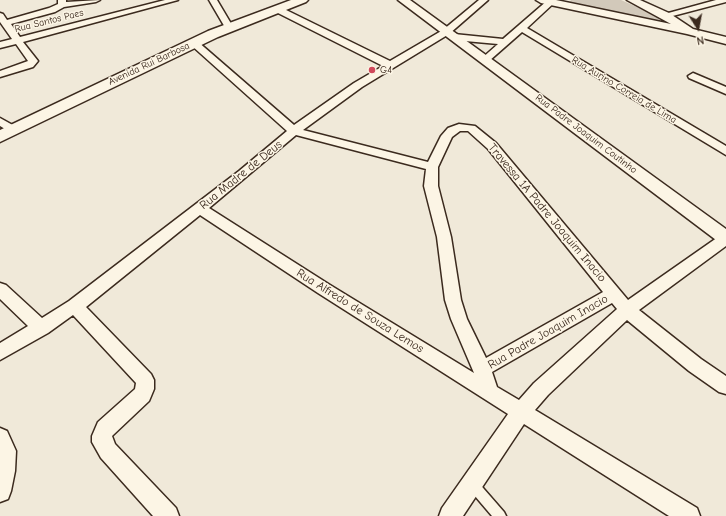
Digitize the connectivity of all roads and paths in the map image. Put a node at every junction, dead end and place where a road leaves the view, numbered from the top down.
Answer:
1 (96, 0) edge
2 (174, 0) edge
3 (213, 0) edge
4 (302, 0) edge
5 (403, 0) edge
6 (484, 0) edge
7 (632, 0) edge
8 (726, 0) edge
9 (546, 1) edge
10 (62, 2) edge
11 (277, 9) junction
12 (665, 15) junction
13 (3, 20) edge
14 (229, 27) junction
15 (522, 29) junction
16 (690, 31) junction
17 (450, 34) junction
18 (16, 40) junction
19 (726, 41) edge
20 (506, 42) junction
21 (194, 43) junction
22 (0, 45) edge
23 (486, 59) junction
24 (390, 65) junction
25 (0, 74) edge
26 (693, 76) dead end
27 (726, 91) edge
28 (0, 121) edge
29 (14, 130) junction
30 (294, 131) junction
31 (0, 137) edge
32 (726, 152) edge
33 (432, 167) junction
34 (200, 208) junction
35 (726, 239) edge
36 (0, 289) edge
37 (614, 294) junction
38 (75, 306) junction
39 (627, 310) junction
40 (42, 328) junction
41 (0, 352) edge
42 (482, 369) junction
43 (726, 386) edge
44 (489, 390) junction
45 (521, 412) junction
46 (0, 438) edge
47 (472, 484) junction
48 (0, 492) edge
49 (168, 516) edge
50 (450, 516) edge
51 (500, 516) edge
52 (689, 516) edge

1 - 10 street
2 - 18 street, Rua Santos Paes
3 - 14 street
4 - 11 main road, Avenida Rui Barbosa
5 - 17 street, Rua Padre Joaquim Coutinho
6 - 17 street, Rua Madre de Deus
7 - 12 street
8 - 12 street
9 - 15 street
9 - 16 street
10 - 13 street
11 - 14 main road, Avenida Rui Barbosa
11 - 24 street
12 - 16 street
13 - 18 street
14 - 21 main road, Avenida Rui Barbosa
15 - 20 street
15 - 32 street, Rua Aurino Correia de Lima
16 - 19 street
17 - 20 street
17 - 23 street, Rua Padre Joaquim Coutinho
17 - 24 street, Rua Madre de Deus
18 - 22 street, Rua Santos Paes
18 - 25 street
20 - 23 street
21 - 29 main road, Avenida Rui Barbosa
21 - 30 street
23 - 35 street, Rua Padre Joaquim Coutinho
24 - 30 street, Rua Madre de Deus
26 - 27 street
28 - 29 street
29 - 31 main road, Avenida Rui Barbosa
30 - 33 street
30 - 34 street, Rua Madre de Deus
33 - 37 street, Travessa 1A Padre Joaquim Inacio
33 - 42 street
34 - 38 street, Rua Madre de Deus
34 - 44 street, Rua Alfredo de Souza Lemos
35 - 39 street
36 - 40 street
37 - 39 street, Travessa 1A Padre Joaquim Inacio
37 - 42 street, Rua Padre Joaquim Inacio
38 - 40 street, Rua Madre de Deus
38 - 49 street
39 - 43 street, Travessa 1A Padre Joaquim Inacio
39 - 45 street
40 - 41 street, Rua Madre de Deus
42 - 44 street
44 - 45 street, Rua Alfredo de Souza Lemos
45 - 47 street
45 - 52 street, Rua Alfredo de Souza Lemos
46 - 48 street
47 - 50 street
47 - 51 lane

